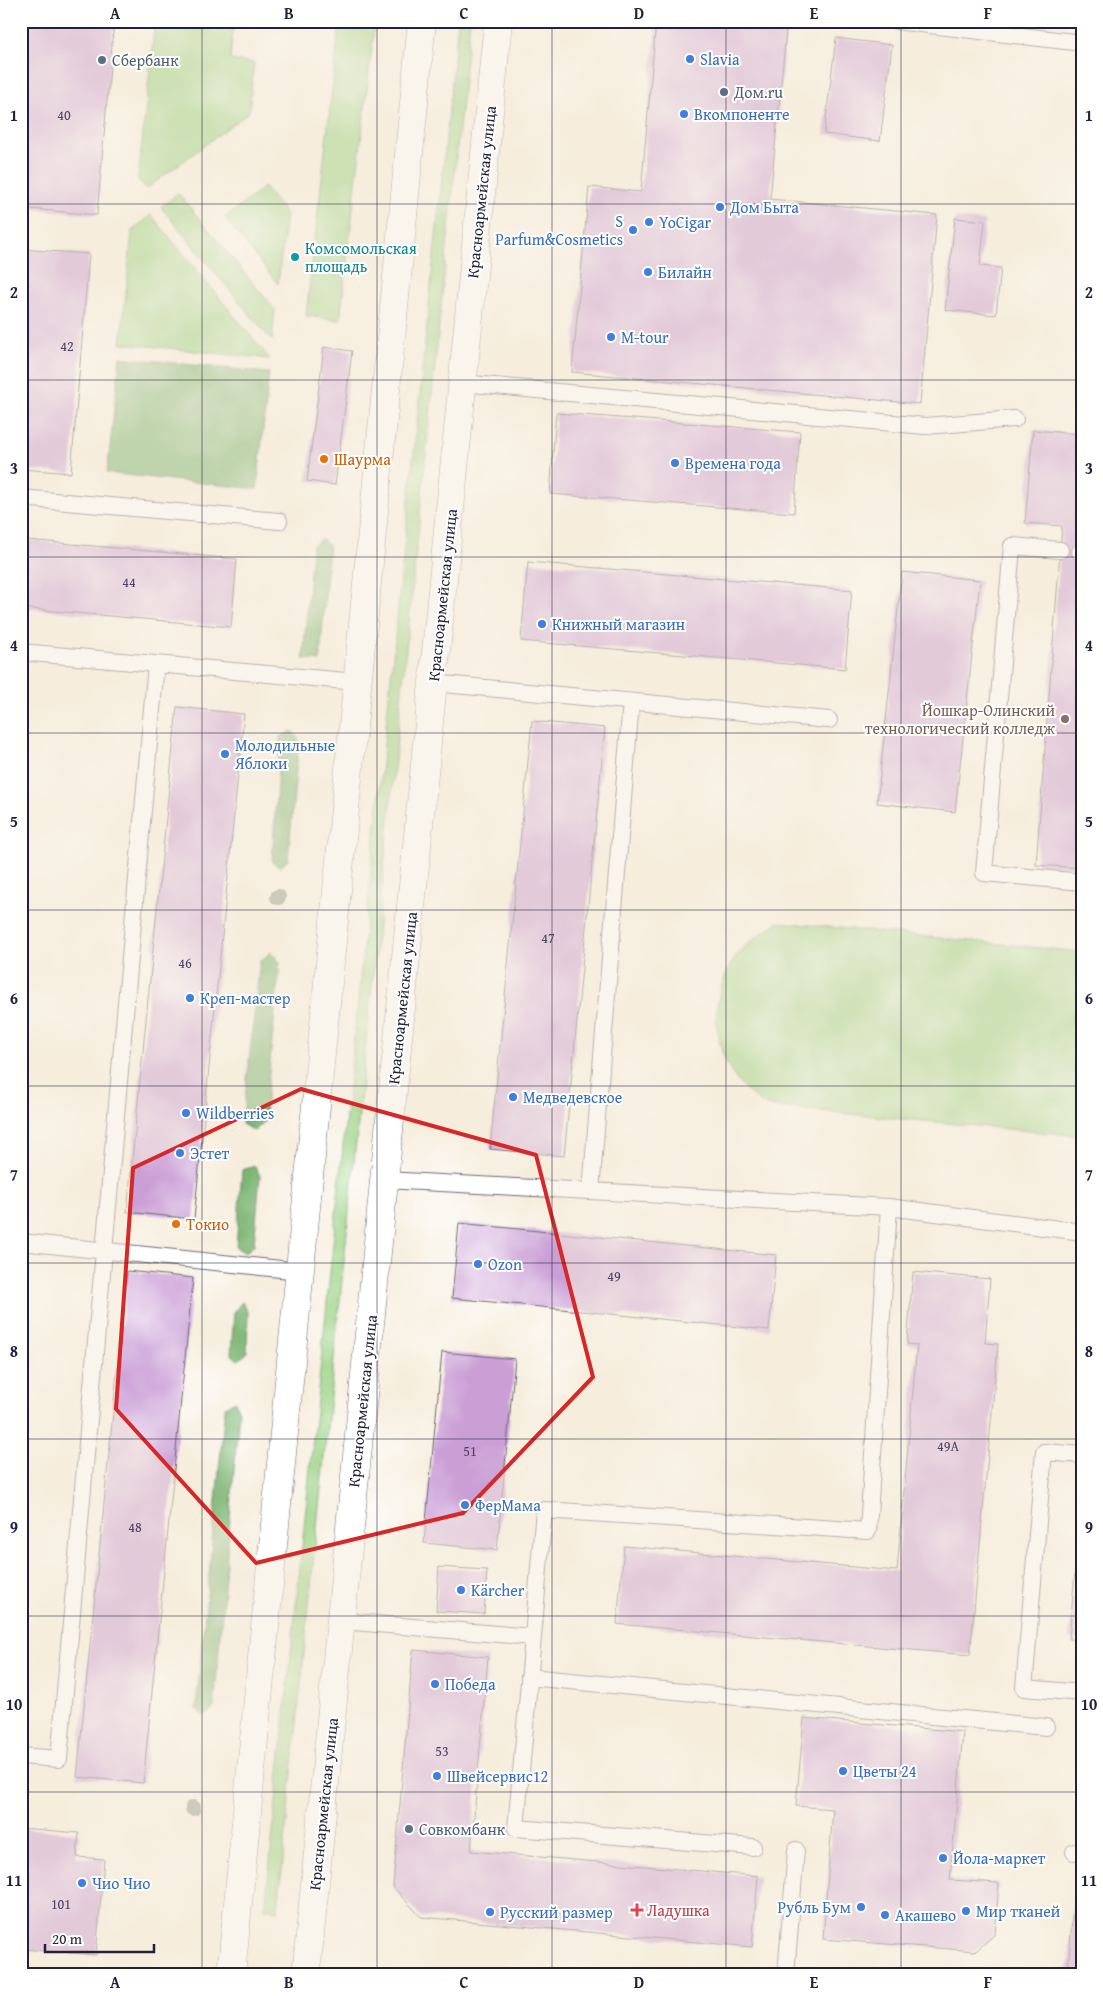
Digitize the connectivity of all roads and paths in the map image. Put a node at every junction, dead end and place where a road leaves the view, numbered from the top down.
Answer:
1 (422, 21) edge
2 (498, 21) edge
3 (896, 21) edge
4 (1082, 43) edge
5 (462, 383) junction
6 (1015, 419) dead end
7 (21, 498) edge
8 (279, 521) dead end
9 (1060, 550) dead end
10 (21, 652) edge
11 (156, 664) junction
12 (357, 682) junction
13 (433, 682) junction
14 (631, 702) junction
15 (829, 720) dead end
16 (1082, 882) edge
17 (384, 1180) junction
18 (592, 1192) junction
19 (889, 1207) junction
20 (1082, 1232) edge
21 (21, 1242) edge
22 (104, 1250) junction
23 (300, 1271) junction
24 (1082, 1455) edge
25 (340, 1621) junction
26 (533, 1637) junction
27 (529, 1677) junction
28 (1082, 1693) edge
29 (1046, 1727) dead end
30 (21, 1756) edge
31 (753, 1847) dead end
32 (796, 1850) dead end
33 (232, 1975) edge
34 (306, 1975) edge
35 (786, 1975) edge

1 - 12 main road
2 - 5 main road, Красноармейская улица
3 - 4 lane
5 - 6 lane
5 - 13 main road, Красноармейская улица
7 - 8 lane
9 - 16 lane
10 - 11 lane
11 - 12 lane
11 - 22 lane
12 - 23 main road
13 - 14 lane
13 - 17 main road, Красноармейская улица
14 - 15 lane
14 - 18 lane
17 - 18 lane
17 - 25 main road, Красноармейская улица
18 - 19 lane
19 - 20 lane
19 - 26 lane
21 - 22 lane
22 - 23 lane
22 - 30 lane
23 - 33 main road
24 - 28 lane
25 - 26 lane
25 - 34 main road, Красноармейская улица
26 - 27 lane
27 - 29 lane
27 - 31 lane
32 - 35 lane

